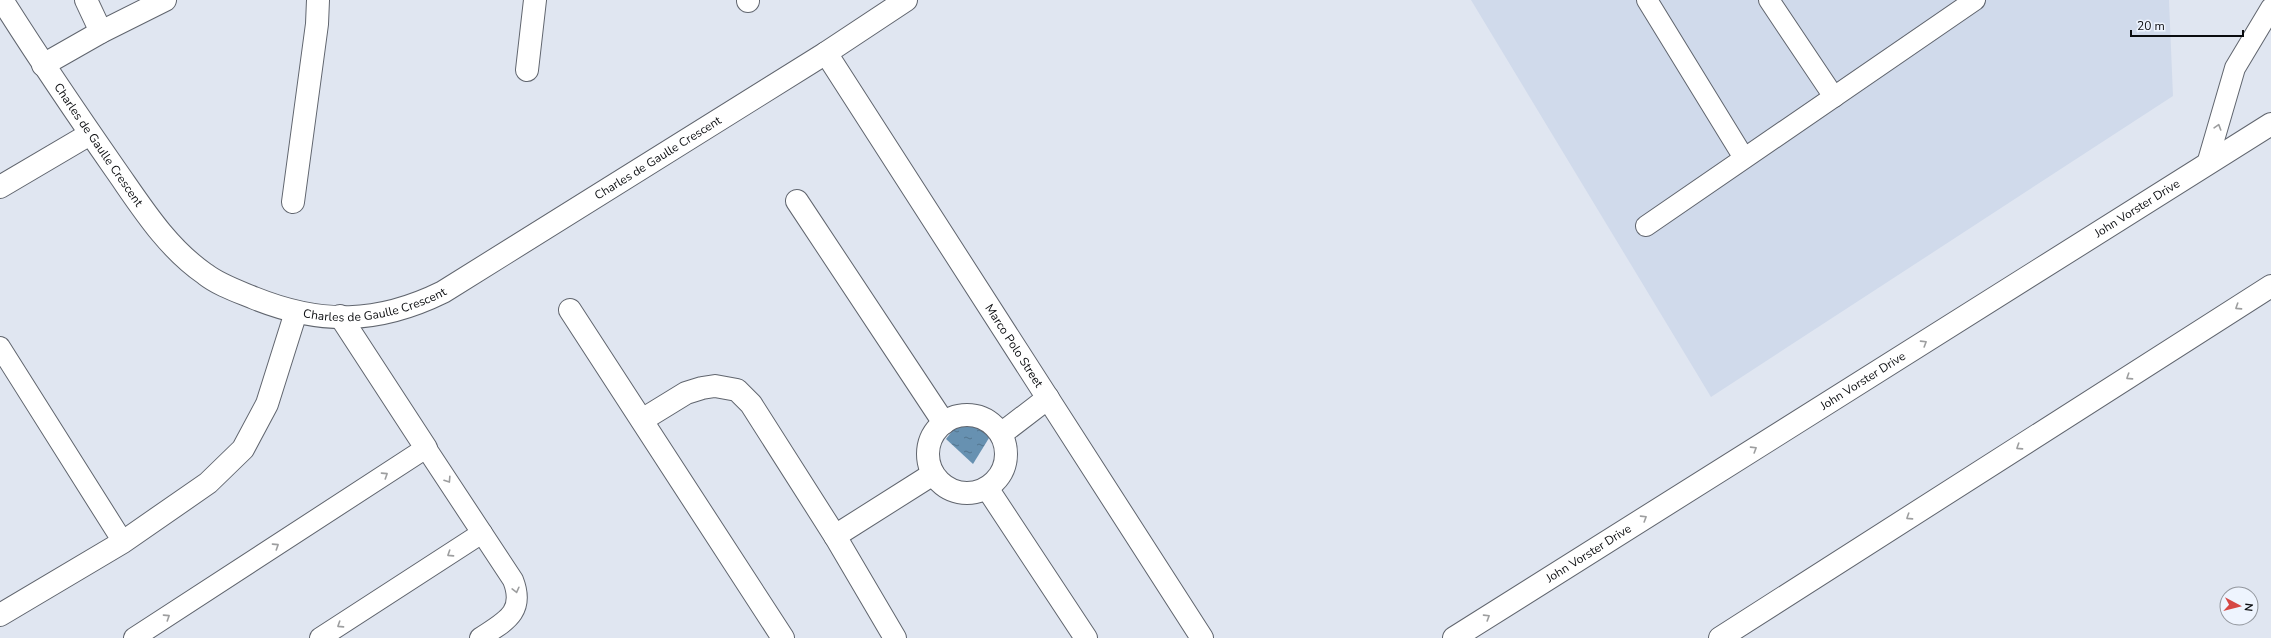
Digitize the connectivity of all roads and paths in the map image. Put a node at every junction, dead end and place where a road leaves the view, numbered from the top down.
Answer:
1 (2, 0) edge
2 (86, 0) edge
3 (166, 0) edge
4 (318, 0) edge
5 (535, 0) edge
6 (906, 0) edge
7 (1647, 0) edge
8 (1769, 0) edge
9 (1975, 0) edge
10 (2271, 8) edge
11 (101, 32) junction
12 (826, 53) junction
13 (43, 65) junction
14 (527, 70) dead end
15 (1834, 97) junction
16 (2271, 124) edge
17 (90, 134) junction
18 (1744, 158) junction
19 (2207, 164) junction
20 (0, 187) edge
21 (797, 201) dead end
22 (293, 202) dead end
23 (1646, 226) dead end
24 (2271, 286) edge
25 (570, 310) dead end
26 (296, 312) junction
27 (340, 316) junction
28 (0, 347) edge
29 (1048, 398) junction
30 (642, 420) junction
31 (944, 423) junction
32 (1001, 434) junction
33 (426, 448) junction
34 (933, 474) junction
35 (987, 488) junction
36 (482, 533) junction
37 (835, 536) junction
38 (123, 542) junction
39 (0, 615) edge
40 (134, 638) edge
41 (320, 638) edge
42 (480, 638) edge
43 (783, 638) edge
44 (895, 638) edge
45 (1086, 638) edge
46 (1202, 638) edge
47 (1454, 638) edge
48 (1720, 638) edge

1 - 13 street, Charles de Gaulle Crescent
2 - 11 street
3 - 11 street
4 - 22 street
5 - 14 street
6 - 12 street, Charles de Gaulle Crescent
7 - 18 lane
8 - 15 lane
9 - 15 lane
19 -> 10 lane
11 - 13 street
12 - 27 street, Charles de Gaulle Crescent
12 - 29 street, Marco Polo Street
13 - 17 street, Charles de Gaulle Crescent
15 - 18 lane
16 - 19 street, John Vorster Drive
17 - 20 street
17 - 26 street, Charles de Gaulle Crescent
18 - 23 lane
47 -> 19 street, John Vorster Drive
21 - 31 street
24 -> 48 street
25 - 30 street
26 - 27 street, Charles de Gaulle Crescent
26 - 38 street
27 - 33 street
28 - 38 lane
29 - 32 street
29 - 46 street, Marco Polo Street
30 - 37 street
30 - 43 street
31 - 32 street
31 - 34 street
32 - 35 street
33 -> 36 lane
40 -> 33 lane
34 - 35 street
34 - 37 street
35 - 45 street
36 -> 41 lane
36 -> 42 lane
37 - 44 street
38 - 39 street

